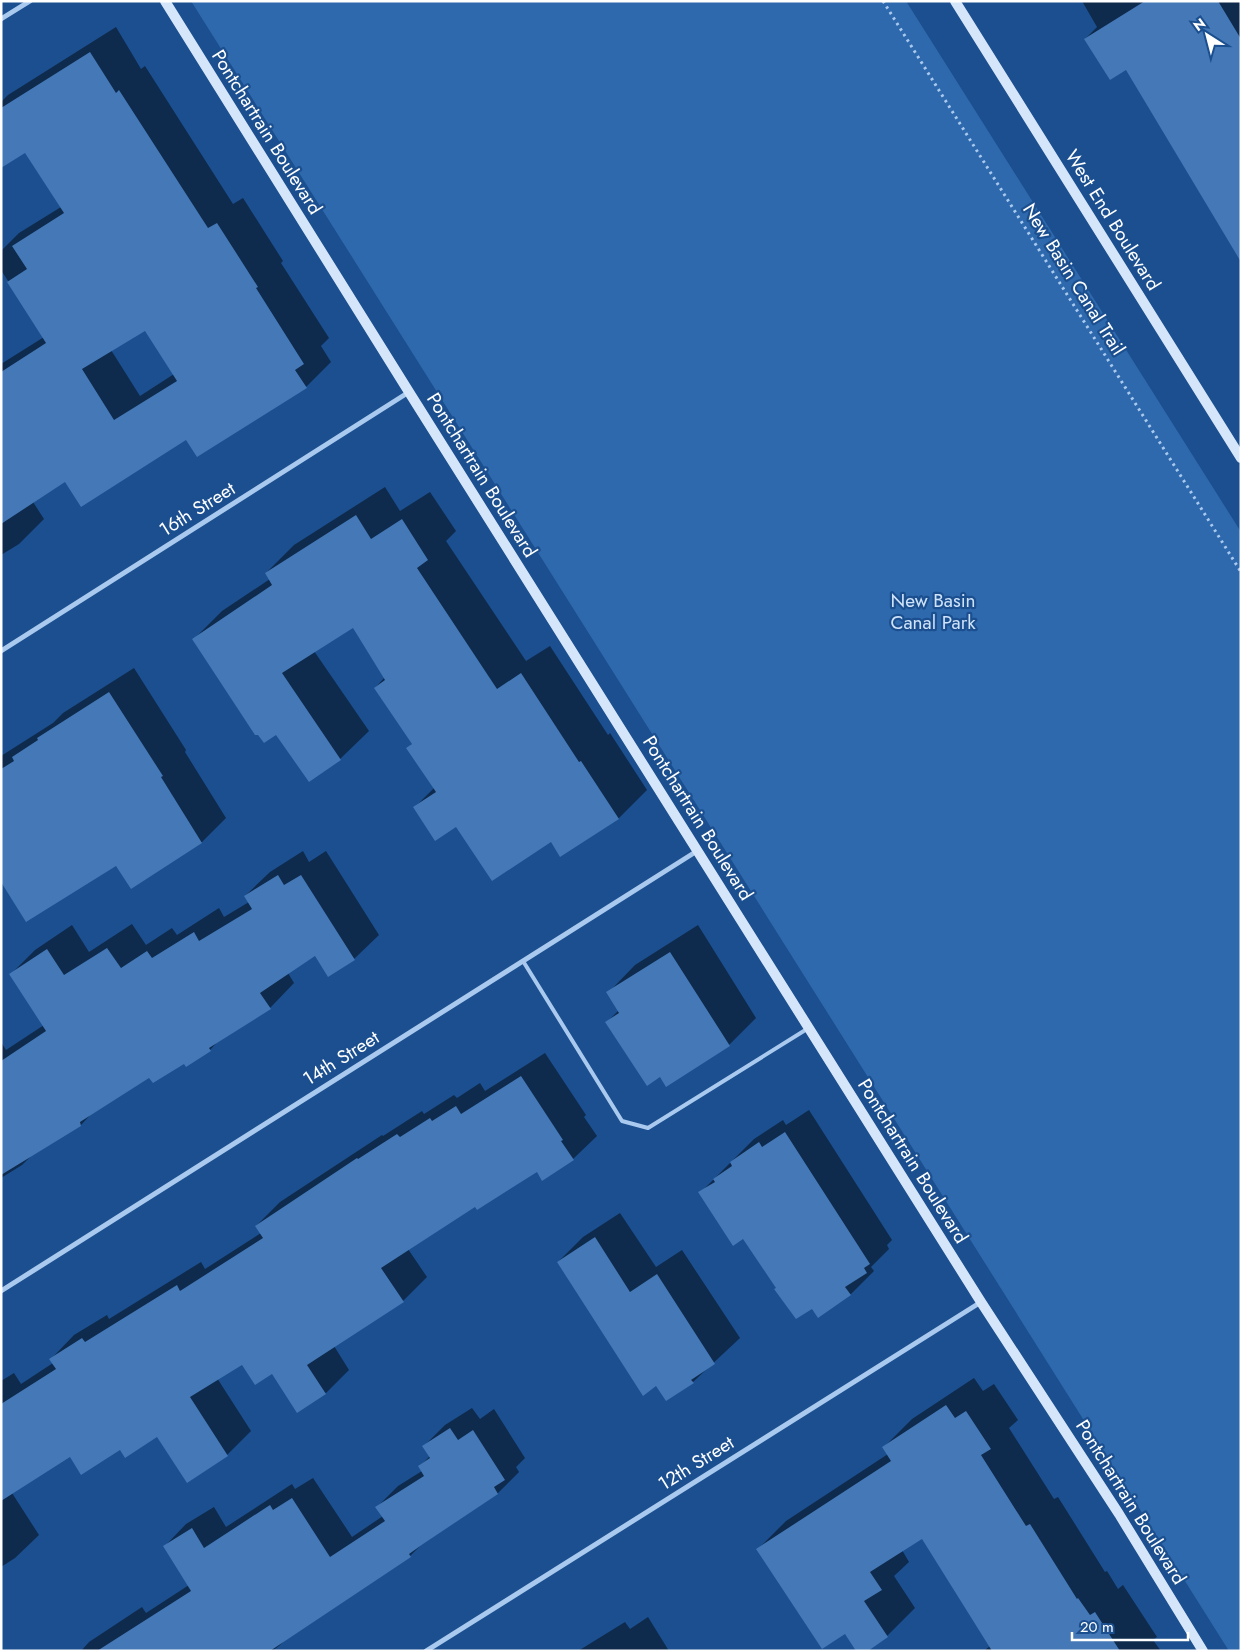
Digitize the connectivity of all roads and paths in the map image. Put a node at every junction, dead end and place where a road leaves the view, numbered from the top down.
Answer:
1 (30, 1) edge
2 (166, 1) edge
3 (883, 1) edge
4 (955, 1) edge
5 (1, 20) edge
6 (409, 392) junction
7 (1241, 458) edge
8 (1241, 572) edge
9 (1, 651) edge
10 (698, 851) junction
11 (523, 961) junction
12 (809, 1028) junction
13 (1, 1291) edge
14 (981, 1302) junction
15 (426, 1651) edge
16 (1204, 1651) edge

1 - 5 street
2 - 6 main road, Pontchartrain Boulevard
3 - 8 path, New Basin Canal Trail
4 - 7 main road, West End Boulevard
6 - 9 street, 16th Street
6 - 10 main road, Pontchartrain Boulevard
10 - 11 street, 14th Street
10 - 12 main road, Pontchartrain Boulevard
11 - 12 lane
11 - 13 street, 14th Street
12 - 14 main road, Pontchartrain Boulevard
14 - 15 street, 12th Street
14 - 16 main road, Pontchartrain Boulevard

